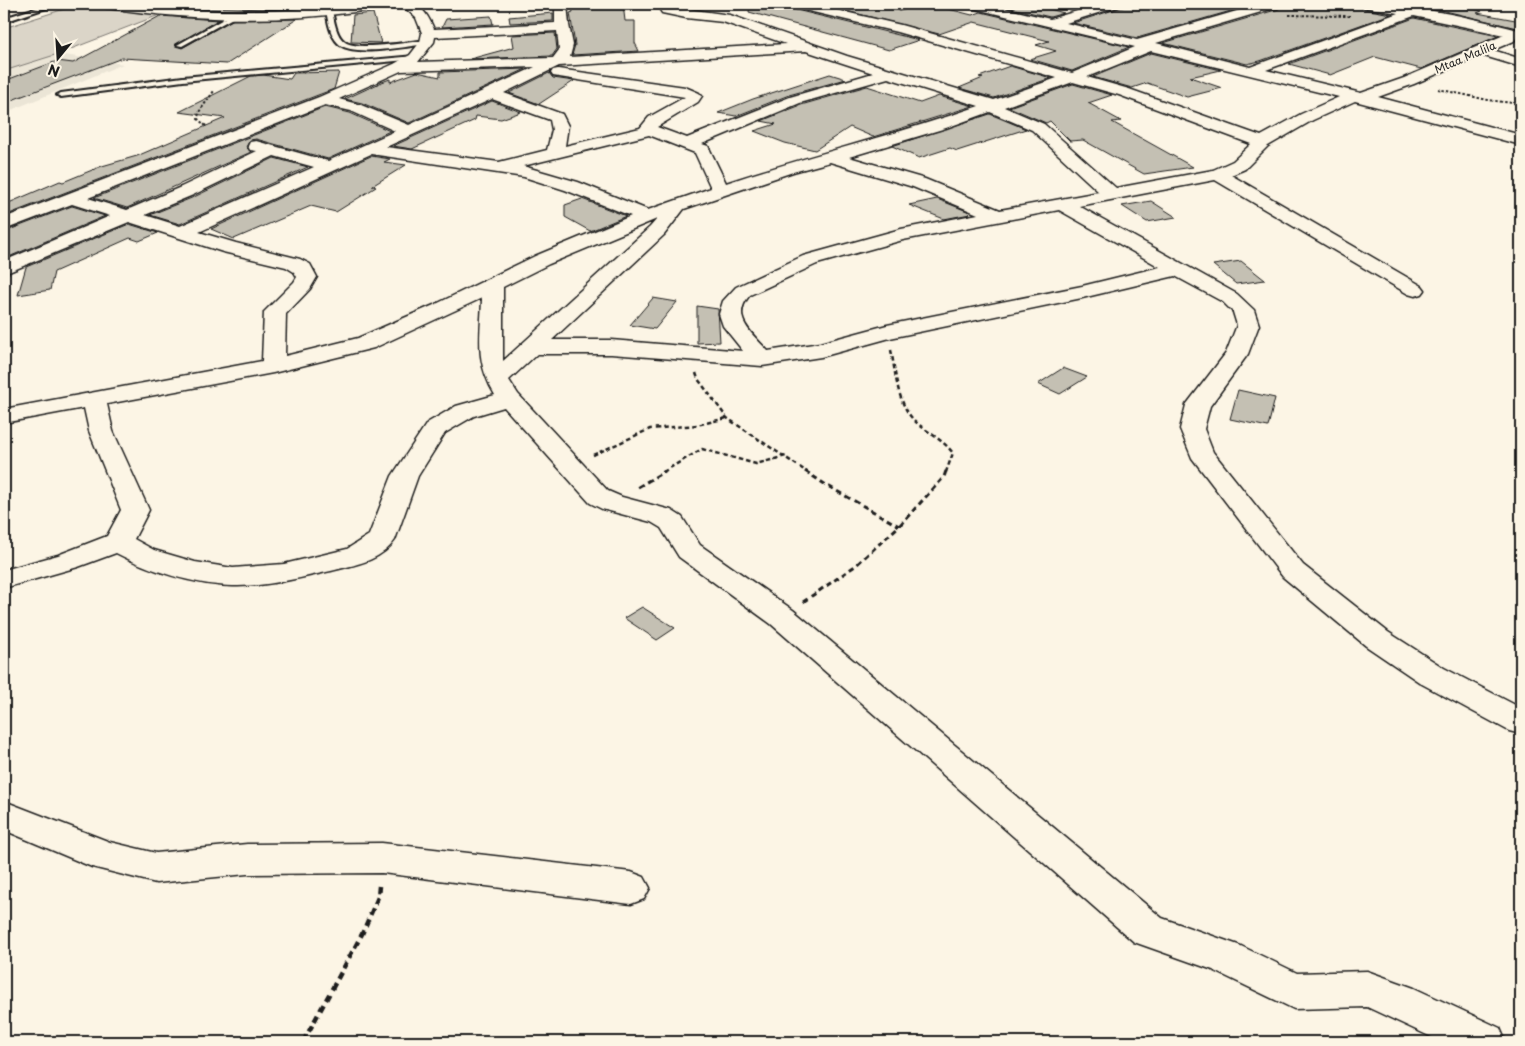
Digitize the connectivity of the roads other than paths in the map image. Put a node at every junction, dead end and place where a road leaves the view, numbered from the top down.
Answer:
1 (54, 4) edge
2 (107, 4) edge
3 (381, 4) edge
4 (407, 4) edge
5 (561, 4) edge
6 (796, 4) edge
7 (972, 4) edge
8 (1113, 4) edge
9 (1274, 4) edge
10 (1368, 4) edge
11 (665, 7) edge
12 (329, 10) junction
13 (1412, 12) junction
14 (236, 14) junction
15 (4, 20) edge
16 (1052, 22) junction
17 (562, 26) junction
18 (671, 27) dead end
19 (1517, 34) edge
20 (428, 37) junction
21 (180, 45) dead end
22 (1146, 45) junction
23 (807, 47) junction
24 (1478, 50) junction
25 (415, 58) junction
26 (556, 62) junction
27 (1521, 62) edge
28 (399, 67) junction
29 (539, 71) junction
30 (1251, 71) junction
31 (889, 73) junction
32 (1069, 78) junction
33 (491, 94) junction
34 (61, 95) dead end
35 (1358, 97) junction
36 (324, 100) junction
37 (992, 106) junction
38 (407, 130) junction
39 (650, 130) junction
40 (228, 138) junction
41 (1521, 140) edge
42 (1262, 142) junction
43 (688, 144) junction
44 (367, 148) junction
45 (272, 150) junction
46 (554, 153) junction
47 (831, 157) junction
48 (329, 166) junction
49 (496, 168) junction
50 (1218, 174) junction
51 (720, 189) junction
52 (1112, 194) junction
53 (71, 198) junction
54 (680, 203) junction
55 (1063, 205) junction
56 (126, 216) junction
57 (647, 216) junction
58 (999, 217) junction
59 (4, 224) edge
60 (181, 233) junction
61 (4, 268) edge
62 (1178, 269) junction
63 (493, 285) junction
64 (1415, 290) dead end
65 (531, 347) junction
66 (762, 359) junction
67 (273, 366) junction
68 (503, 389) junction
69 (94, 398) junction
70 (4, 416) edge
71 (118, 542) junction
72 (4, 579) edge
73 (1521, 722) edge
74 (4, 814) edge
75 (631, 888) dead end
76 (1485, 1042) edge

1 - 15 lane
2 - 14 street
3 - 12 street
4 - 20 street
5 - 17 street
6 - 32 street
7 - 16 street
8 - 16 street
9 - 22 street
10 - 13 street, Mtaa Malila
11 - 18 street
11 - 23 street
12 - 14 street
12 - 20 lane
13 - 19 street, Mtaa Malila
13 - 30 street
14 - 21 lane
16 - 22 street
17 - 20 street
17 - 26 street
19 - 24 street, Mtaa Malila
20 - 25 street
22 - 30 street
22 - 32 street
23 - 26 street
23 - 31 street
24 - 27 street
24 - 35 street, Mtaa Malila
25 - 28 street
25 - 34 lane
26 - 28 street
26 - 29 street
28 - 36 street
29 - 33 street
29 - 39 street
30 - 35 street
31 - 37 street
31 - 43 street
32 - 37 street
32 - 42 street
33 - 38 street
33 - 46 street
35 - 41 street
35 - 42 street, Mtaa Malila
36 - 38 street
36 - 40 street
37 - 47 street
37 - 52 street
38 - 44 street
39 - 43 street
39 - 46 street
40 - 45 street
40 - 53 street
42 - 50 street, Mtaa Malila
43 - 51 street
44 - 48 street
44 - 49 street
45 - 48 street
45 - 56 street
46 - 49 street
47 - 51 street
47 - 58 street
48 - 60 street
49 - 57 street
50 - 52 street, Mtaa Malila
50 - 64 street
51 - 54 street
52 - 55 street, Mtaa Malila
53 - 56 street
53 - 59 street
54 - 57 street
54 - 65 street
55 - 58 street, Mtaa Malila
55 - 62 street
56 - 60 street
56 - 61 street
57 - 63 street
58 - 66 street, Mtaa Malila
60 - 67 street
62 - 66 street
62 - 73 street
63 - 67 street
63 - 68 street
65 - 66 street
65 - 68 street
67 - 69 street
68 - 71 street
68 - 76 street
69 - 70 street
69 - 71 street
71 - 72 street
74 - 75 street

